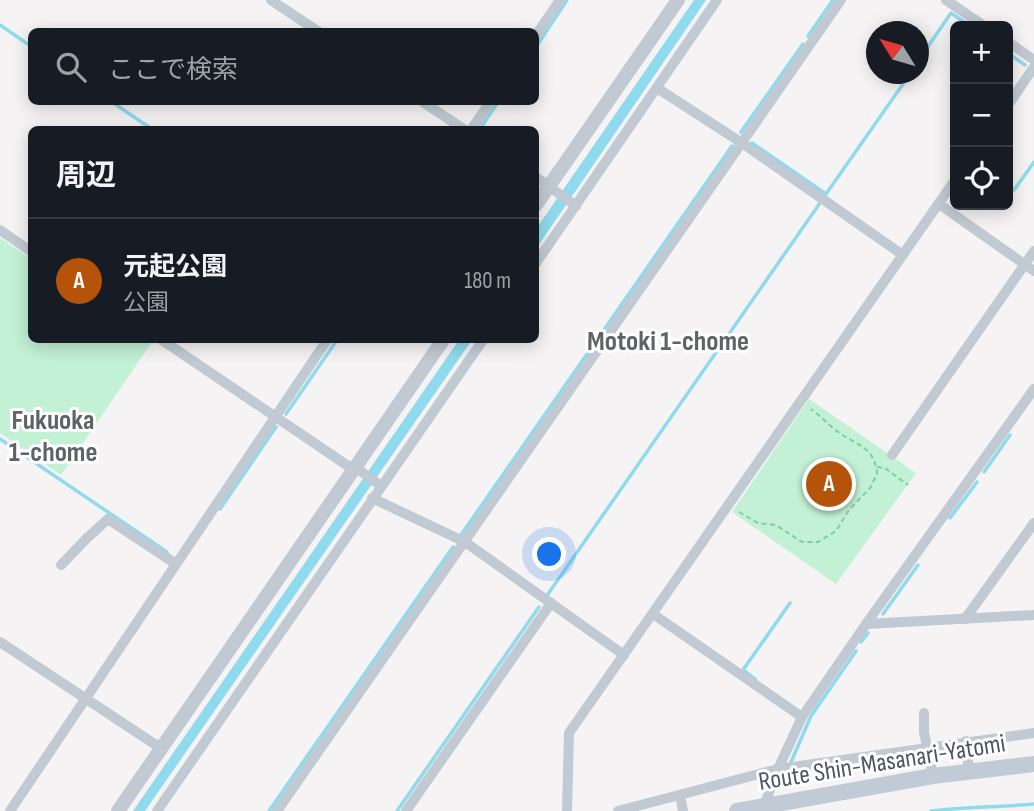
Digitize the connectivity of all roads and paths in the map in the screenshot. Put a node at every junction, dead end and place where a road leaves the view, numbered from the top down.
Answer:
1 (271, 0) edge
2 (560, 0) edge
3 (678, 0) edge
4 (717, 0) edge
5 (841, 0) edge
6 (946, 0) edge
7 (977, 21) edge
8 (313, 28) edge
9 (539, 32) edge
10 (1013, 45) edge
11 (1034, 60) edge
12 (1034, 67) edge
13 (657, 88) junction
14 (1013, 98) edge
15 (428, 105) edge
16 (488, 105) edge
17 (459, 126) edge
18 (474, 126) edge
19 (742, 142) junction
20 (539, 179) edge
21 (552, 188) junction
22 (950, 188) edge
23 (539, 202) edge
24 (573, 204) junction
25 (939, 204) junction
26 (0, 230) edge
27 (28, 249) edge
28 (1034, 251) edge
29 (903, 255) junction
30 (539, 258) edge
31 (1029, 268) edge
32 (166, 343) edge
33 (325, 343) edge
34 (441, 343) edge
35 (480, 343) edge
36 (1034, 389) edge
37 (801, 402) junction
38 (274, 416) junction
39 (892, 455) dead end
40 (876, 467) junction
41 (356, 469) junction
42 (379, 485) junction
43 (908, 485) dead end
44 (372, 498) junction
45 (729, 505) junction
46 (1034, 523) edge
47 (465, 542) junction
48 (176, 564) junction
49 (61, 565) dead end
50 (551, 603) junction
51 (653, 614) junction
52 (1034, 615) edge
53 (965, 619) junction
54 (866, 624) junction
55 (0, 642) edge
56 (624, 655) junction
57 (85, 700) junction
58 (924, 713) dead end
59 (803, 717) junction
60 (1034, 733) edge
61 (966, 741) junction
62 (928, 746) junction
63 (162, 749) junction
64 (1034, 764) edge
65 (778, 769) junction
66 (969, 772) junction
67 (933, 776) junction
68 (680, 795) junction
69 (764, 806) junction
70 (10, 811) edge
71 (118, 811) edge
72 (157, 811) edge
73 (277, 811) edge
74 (406, 811) edge
75 (567, 811) edge
76 (618, 811) edge
77 (683, 811) edge
78 (737, 811) edge

1 - 8 street
2 - 9 street
3 - 21 street
4 - 13 street
5 - 19 street
6 - 7 street
10 - 11 street
12 - 14 street
13 - 19 street
13 - 24 street
15 - 17 street
16 - 18 street
19 - 29 street
19 - 47 street
20 - 21 street
21 - 23 street
21 - 24 street
22 - 25 street
24 - 30 street
25 - 29 street
25 - 31 street
26 - 27 street
28 - 31 street
29 - 37 street
31 - 39 street
32 - 38 street
33 - 38 street
34 - 41 street
35 - 42 street
36 - 54 street
37 - 40 path
37 - 45 street
38 - 41 street
38 - 48 street
40 - 43 path
40 - 45 path
41 - 42 street
41 - 63 street
42 - 44 street
44 - 47 street
44 - 72 street
45 - 51 street
46 - 53 street
47 - 50 street
47 - 73 street
48 - 49 street
48 - 57 street
50 - 56 street
50 - 74 street
51 - 56 street
51 - 59 street
52 - 53 street
53 - 54 street
54 - 59 street
55 - 57 street
56 - 75 street
57 - 63 street
57 - 70 street
58 - 62 street
59 - 65 street
60 - 61 street
61 - 62 street
61 - 66 street
62 - 65 street
62 - 67 street
63 - 71 street
64 - 66 main road, Route Shin-Masanari-Yatomi
65 - 68 street
65 - 69 street
66 - 67 main road, Route Shin-Masanari-Yatomi
67 - 69 main road, Route Shin-Masanari-Yatomi
68 - 76 street
68 - 77 street
69 - 78 main road, Route Shin-Masanari-Yatomi

